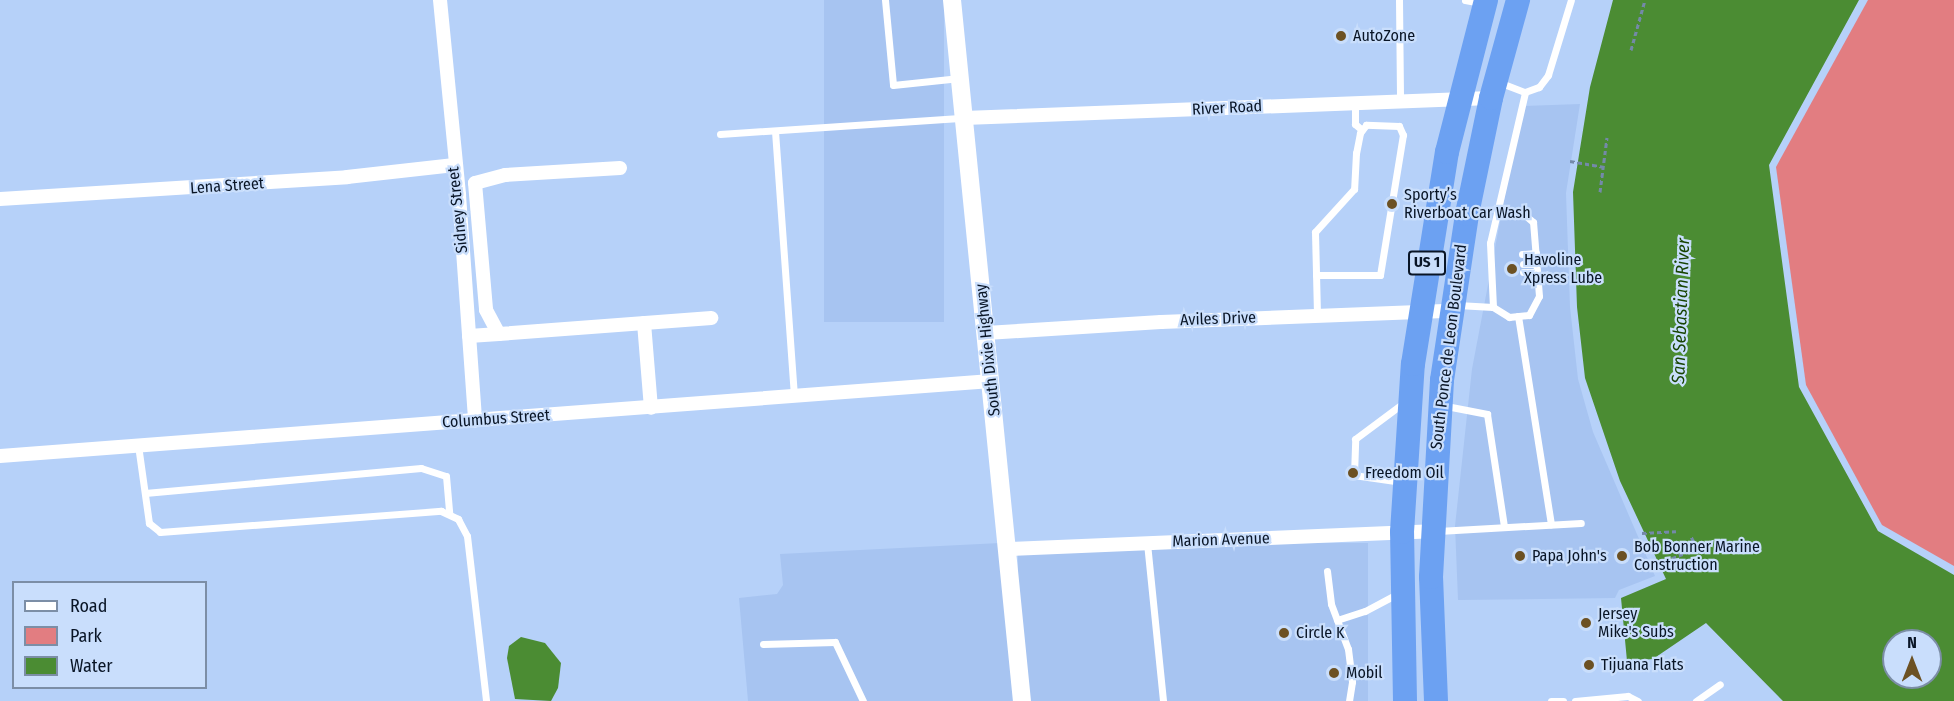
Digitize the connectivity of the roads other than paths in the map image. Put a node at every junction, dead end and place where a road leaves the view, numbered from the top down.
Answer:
1 (440, 0) edge
2 (885, 0) edge
3 (952, 0) edge
4 (1399, 0) edge
5 (1518, 0) edge
6 (1571, 0) edge
7 (1479, 2) edge
8 (960, 78) junction
9 (1493, 90) junction
10 (1525, 92) junction
11 (1459, 100) junction
12 (1400, 102) junction
13 (1355, 104) junction
14 (964, 118) junction
15 (1362, 130) junction
16 (775, 131) junction
17 (720, 134) dead end
18 (454, 165) junction
19 (620, 168) dead end
20 (0, 199) edge
21 (1498, 210) junction
22 (1536, 253) junction
23 (1522, 254) dead end
24 (1491, 255) junction
25 (1500, 255) dead end
26 (1501, 265) dead end
27 (1491, 266) junction
28 (1523, 268) dead end
29 (1537, 268) junction
30 (1316, 274) junction
31 (1491, 274) junction
32 (1502, 274) dead end
33 (1493, 307) junction
34 (1451, 308) junction
35 (1419, 311) junction
36 (1317, 315) junction
37 (1518, 316) junction
38 (711, 318) dead end
39 (644, 323) junction
40 (986, 333) junction
41 (499, 334) junction
42 (469, 336) junction
43 (991, 381) junction
44 (794, 397) junction
45 (1410, 398) junction
46 (1440, 406) junction
47 (651, 408) junction
48 (475, 420) junction
49 (138, 445) junction
50 (0, 456) edge
51 (1404, 482) junction
52 (145, 493) junction
53 (449, 513) junction
54 (1581, 523) dead end
55 (1551, 525) junction
56 (1504, 527) junction
57 (1432, 531) junction
58 (1402, 532) junction
59 (1147, 543) junction
60 (1009, 549) junction
61 (1327, 571) dead end
62 (1402, 591) junction
63 (1337, 620) junction
64 (763, 644) dead end
65 (1720, 684) dead end
66 (1551, 700) edge
67 (486, 701) edge
68 (863, 701) edge
69 (1022, 701) edge
70 (1163, 701) edge
71 (1349, 701) edge
72 (1405, 701) edge
73 (1437, 701) edge
74 (1563, 701) edge
75 (1575, 701) edge
76 (1638, 701) edge
77 (1696, 701) edge

1 - 18 street, Sidney Street
2 - 8 lane
3 - 8 main road, South Dixie Highway
4 - 12 lane
5 - 9 highway, South Ponce de Leon Boulevard / US 1
6 - 10 lane
7 - 11 highway, South Ponce de Leon Boulevard / US 1
8 - 14 main road, South Dixie Highway
9 - 10 lane
9 - 11 street, River Road
9 - 34 highway, South Ponce de Leon Boulevard / US 1
10 - 21 lane
11 - 12 street, River Road
11 - 35 highway, South Ponce de Leon Boulevard / US 1
12 - 13 street, River Road
13 - 14 street, River Road
13 - 15 lane
14 - 16 lane
14 - 40 main road, South Dixie Highway
15 - 30 lane
15 - 30 lane
16 - 17 lane
16 - 44 lane
18 - 20 street, Lena Street
18 - 42 street, Sidney Street
19 - 41 street
21 - 22 lane
21 - 24 lane
22 - 23 lane
22 - 29 lane
24 - 25 lane
24 - 27 lane
26 - 27 lane
27 - 31 lane
28 - 29 lane
29 - 37 lane
30 - 36 lane
31 - 32 lane
31 - 33 lane
33 - 34 lane
33 - 37 lane
34 - 35 street, Aviles Drive
34 - 46 highway, South Ponce de Leon Boulevard / US 1
35 - 36 street, Aviles Drive
35 - 45 highway, South Ponce de Leon Boulevard / US 1
36 - 40 street, Aviles Drive
37 - 55 lane
38 - 39 street
39 - 41 street
39 - 47 street
40 - 43 main road, South Dixie Highway
41 - 42 street
42 - 48 street, Sidney Street
43 - 44 street, Columbus Street
43 - 60 main road, South Dixie Highway
44 - 47 street, Columbus Street
45 - 51 highway, South Ponce de Leon Boulevard / US 1
45 - 51 lane
46 - 56 lane
46 - 57 highway, South Ponce de Leon Boulevard / US 1
47 - 48 street, Columbus Street
48 - 49 street, Columbus Street
49 - 50 street, Columbus Street
49 - 52 lane
51 - 58 highway, South Ponce de Leon Boulevard / US 1
52 - 53 lane
52 - 53 lane
53 - 67 lane
54 - 55 lane
55 - 56 lane
56 - 57 lane
57 - 58 street, Marion Avenue
57 - 73 highway, South Ponce de Leon Boulevard / US 1
58 - 59 street, Marion Avenue
58 - 62 highway, South Ponce de Leon Boulevard / US 1
59 - 60 street, Marion Avenue
59 - 70 lane
60 - 69 main road, South Dixie Highway
61 - 63 lane
62 - 63 lane
62 - 72 highway, South Ponce de Leon Boulevard / US 1
63 - 71 lane
64 - 68 lane
65 - 77 lane
66 - 74 lane
75 - 76 lane

